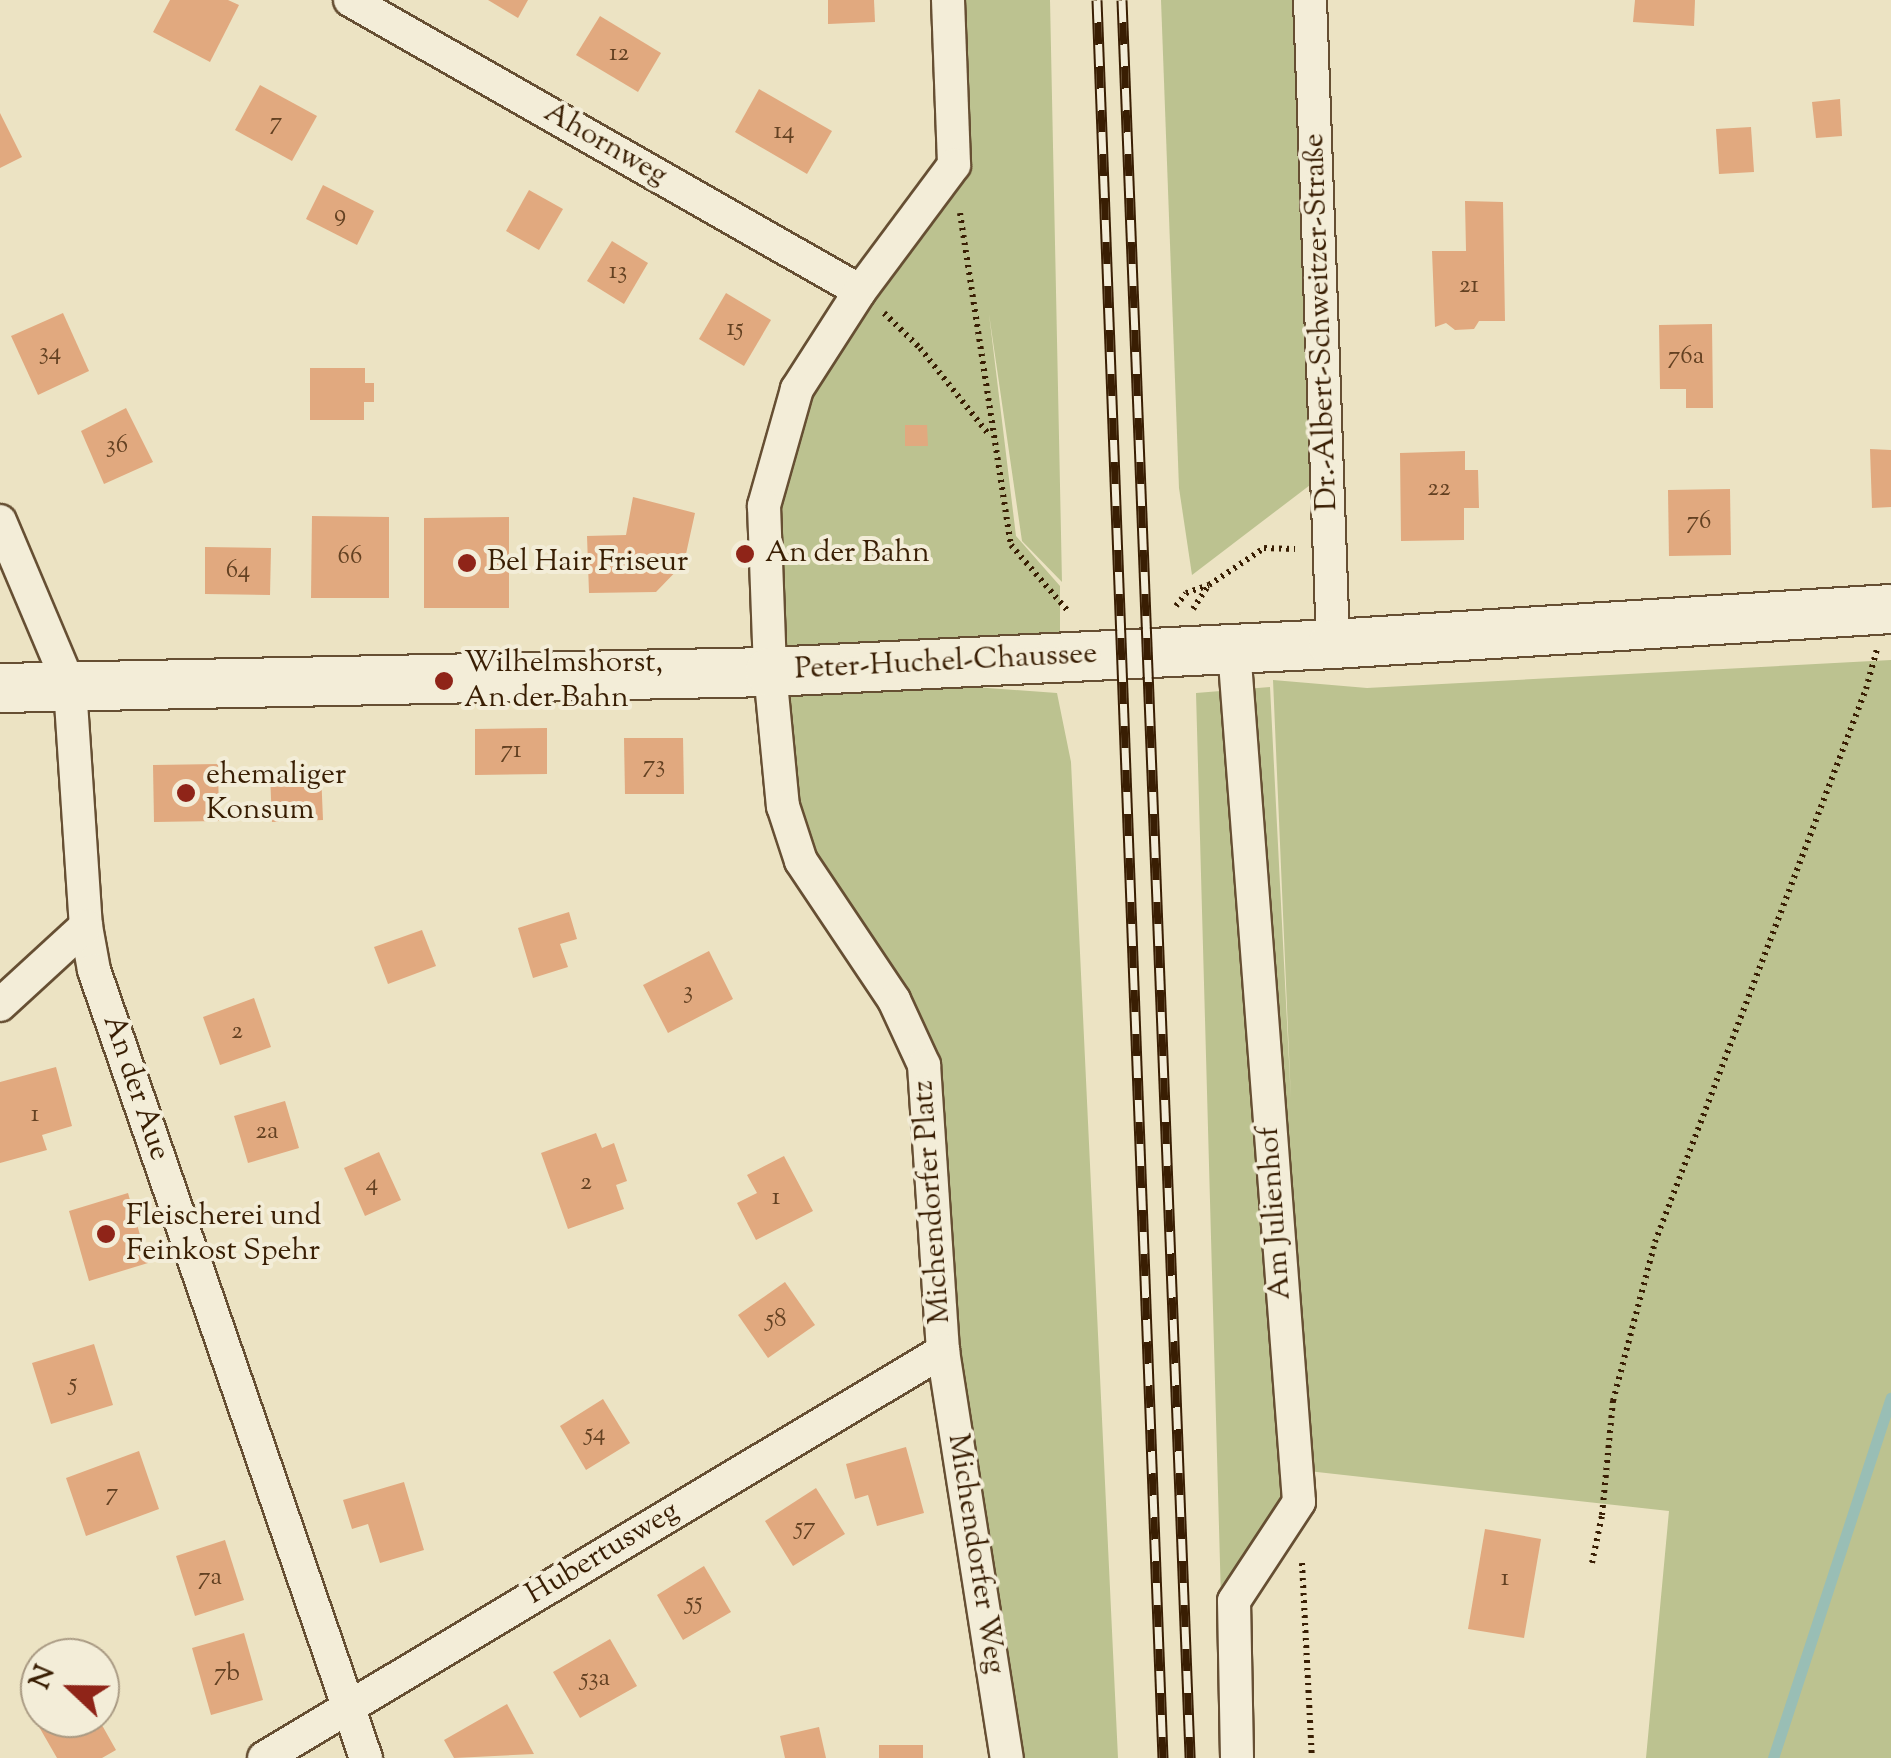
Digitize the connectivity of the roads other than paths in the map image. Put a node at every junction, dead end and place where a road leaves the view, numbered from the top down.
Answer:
1 (350, 0) edge
2 (948, 0) edge
3 (1310, 0) edge
4 (860, 290) junction
5 (0, 521) edge
6 (1890, 609) edge
7 (1333, 644) junction
8 (1234, 649) junction
9 (770, 672) junction
10 (70, 687) junction
11 (0, 688) edge
12 (86, 926) junction
13 (0, 1005) edge
14 (944, 1351) junction
15 (350, 1705) junction
16 (264, 1758) edge
17 (366, 1758) edge
18 (1007, 1758) edge
19 (1237, 1758) edge

1 - 4 street, Ahornweg
2 - 4 street, Michendorfer Platz
3 - 7 street, Dr.-Albert-Schweitzer-Straße
4 - 9 street, Michendorfer Platz
5 - 10 street, An der Aue
6 - 7 street, Peter-Huchel-Chaussee
7 - 8 street, Peter-Huchel-Chaussee
8 - 9 street, Peter-Huchel-Chaussee
8 - 19 street, Am Julienhof
9 - 10 street, Peter-Huchel-Chaussee
9 - 14 street, Michendorfer Platz
10 - 11 street, Peter-Huchel-Chaussee
10 - 12 street, An der Aue
12 - 13 street
12 - 15 street, An der Aue
14 - 15 street, Hubertusweg
14 - 18 street, Michendorfer Weg
15 - 16 street, Hubertusweg
15 - 17 street, An der Aue

